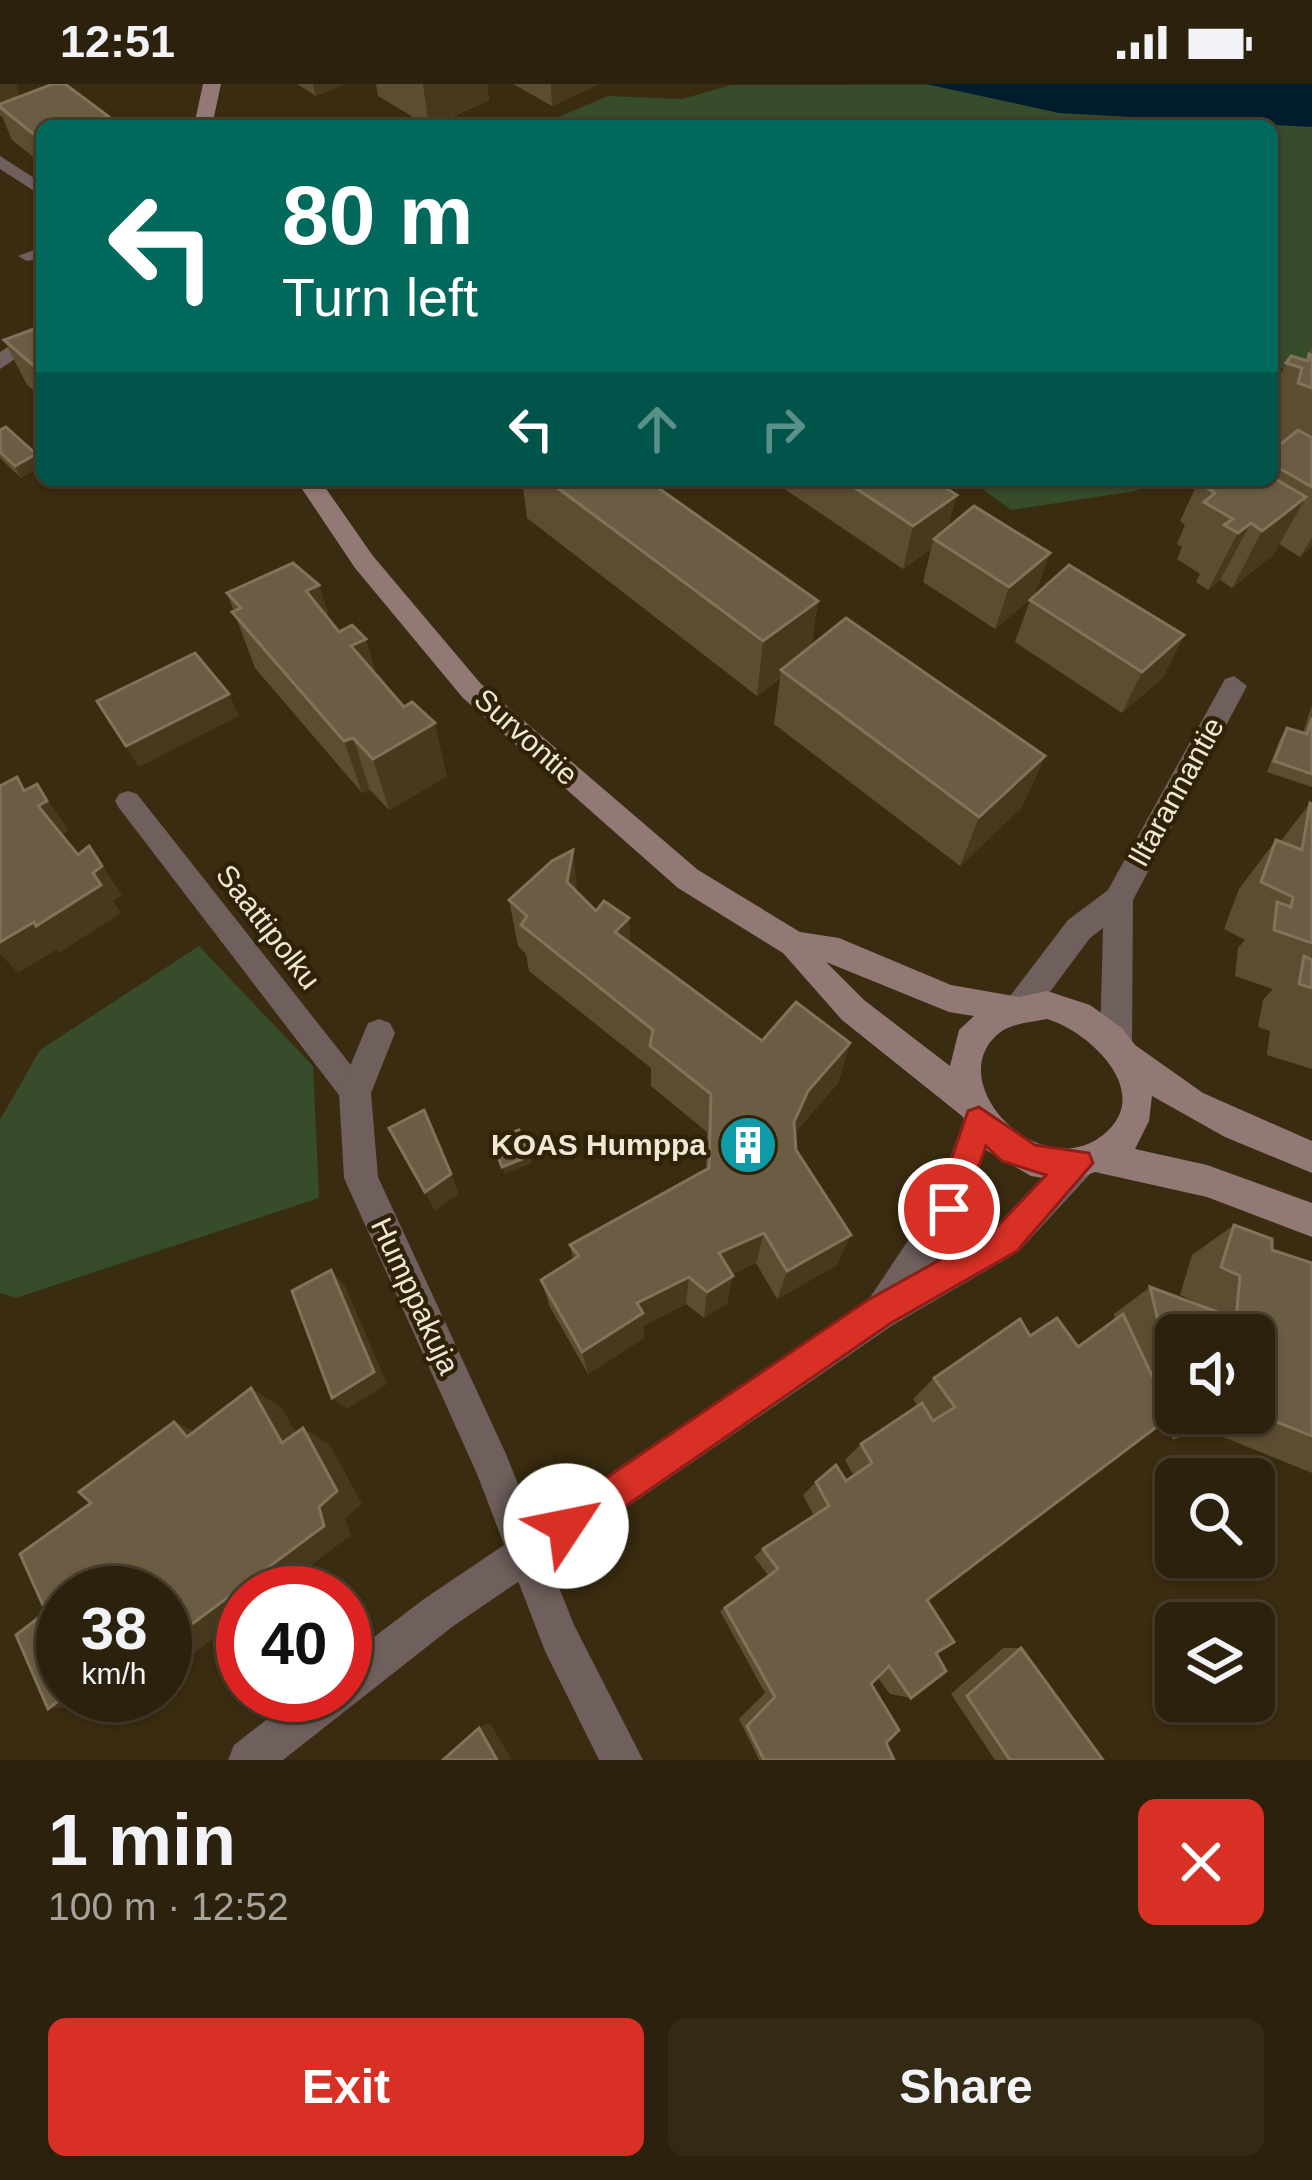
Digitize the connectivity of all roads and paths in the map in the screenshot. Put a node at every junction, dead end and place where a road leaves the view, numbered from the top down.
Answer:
1 (212, 84) edge
2 (204, 120) edge
3 (0, 161) edge
4 (36, 187) edge
5 (36, 335) edge
6 (0, 362) edge
7 (312, 486) edge
8 (1234, 686) dead end
9 (128, 802) dead end
10 (1118, 899) junction
11 (794, 944) junction
12 (1016, 1007) junction
13 (380, 1033) dead end
14 (1120, 1049) junction
15 (355, 1093) junction
16 (974, 1112) junction
17 (1312, 1157) edge
18 (1089, 1160) junction
19 (1312, 1220) edge
20 (880, 1312) junction
21 (529, 1551) junction
22 (372, 1665) edge
23 (297, 1722) edge
24 (248, 1760) edge
25 (622, 1760) edge

1 - 2 main road
3 - 4 lane
5 - 6 street
7 - 11 main road, Survontie
8 - 10 street, Iltarannantie
9 - 15 lane, Saattipolku
10 - 12 street, Iltarannantie
10 - 14 street, Iltarannantie
11 - 12 main road, Survontie
11 - 16 main road, Survontie
12 - 14 main road
12 - 16 main road
13 - 15 street, Humppakuja
14 - 17 main road
14 - 18 main road
15 - 21 street, Humppakuja
16 - 18 main road
16 - 20 street
18 - 19 main road
18 - 20 street
20 - 21 street
21 - 22 street
21 - 25 street, Humppakuja
23 - 24 street

